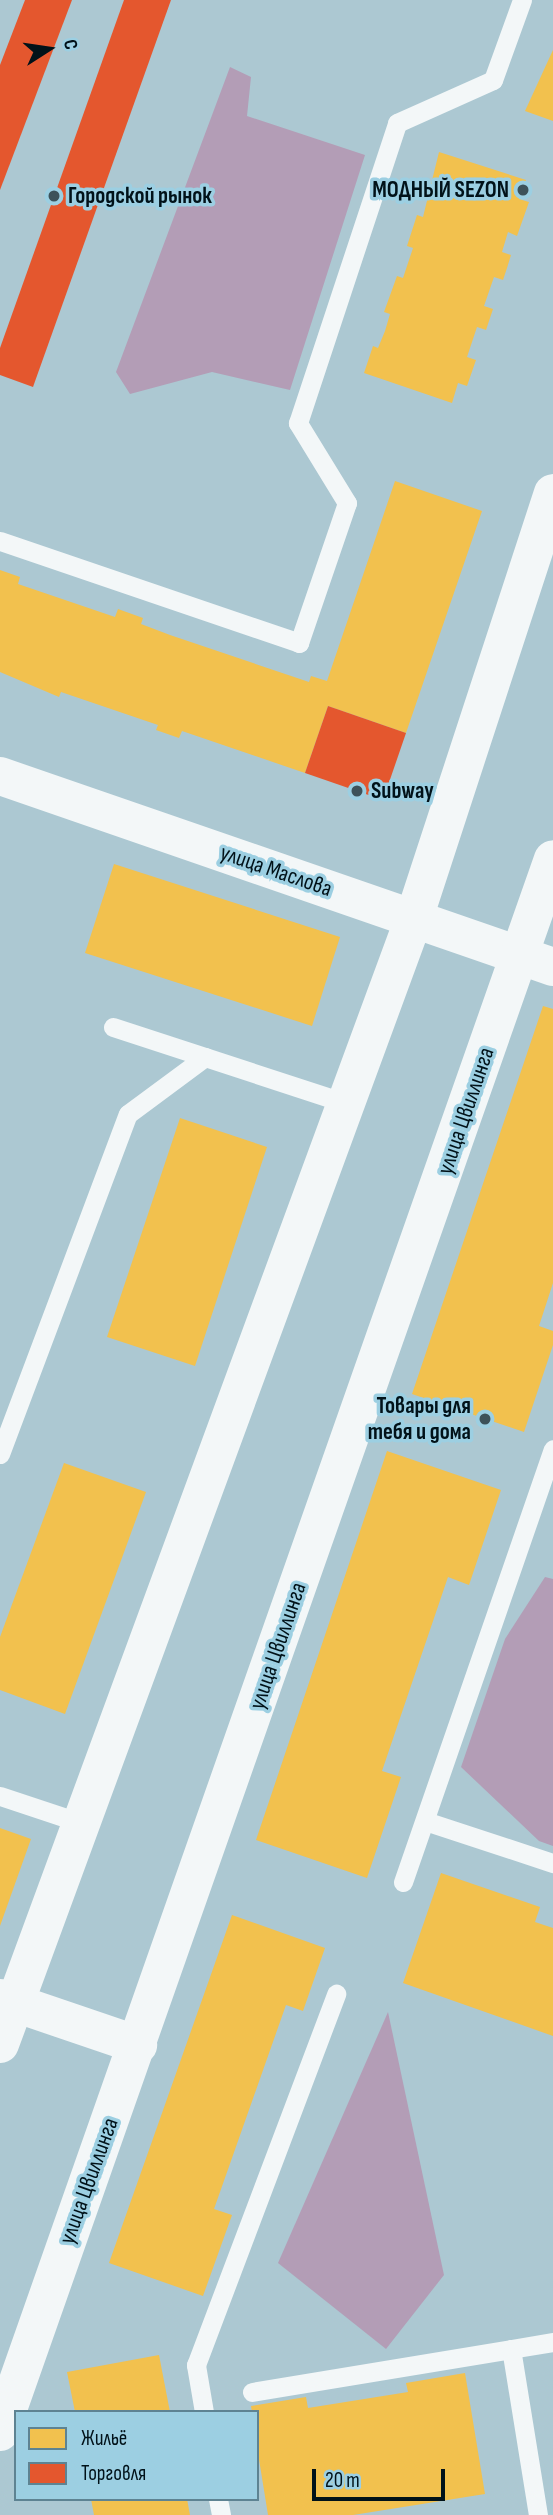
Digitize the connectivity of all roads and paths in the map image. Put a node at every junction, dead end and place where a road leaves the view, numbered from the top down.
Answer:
1 (522, 0) edge
2 (553, 493) edge
3 (0, 541) edge
4 (0, 776) edge
5 (553, 859) edge
6 (414, 918) junction
7 (537, 961) edge
8 (113, 1027) dead end
9 (205, 1057) junction
10 (346, 1102) junction
11 (553, 1449) edge
12 (0, 1454) edge
13 (0, 1796) edge
14 (425, 1821) junction
15 (81, 1823) junction
16 (553, 1863) edge
17 (403, 1882) dead end
18 (336, 1994) dead end
19 (8, 2001) edge
20 (0, 2044) edge
21 (138, 2045) junction
22 (553, 2342) edge
23 (511, 2349) junction
24 (252, 2392) dead end
25 (204, 2410) edge
26 (0, 2431) edge
27 (538, 2515) edge

1 - 3 lane
2 - 6 street
4 - 6 street, улица Маслова
5 - 7 street, улица Цвиллинга
6 - 7 street, улица Маслова
6 - 10 street
7 - 21 street, улица Цвиллинга
8 - 9 lane
9 - 10 lane
9 - 12 lane
10 - 15 street
11 - 14 lane
13 - 15 lane
14 - 16 lane
14 - 17 lane
15 - 19 street
18 - 25 lane
19 - 20 street
19 - 21 street
21 - 26 street, улица Цвиллинга
22 - 23 lane
23 - 24 lane
23 - 27 lane

